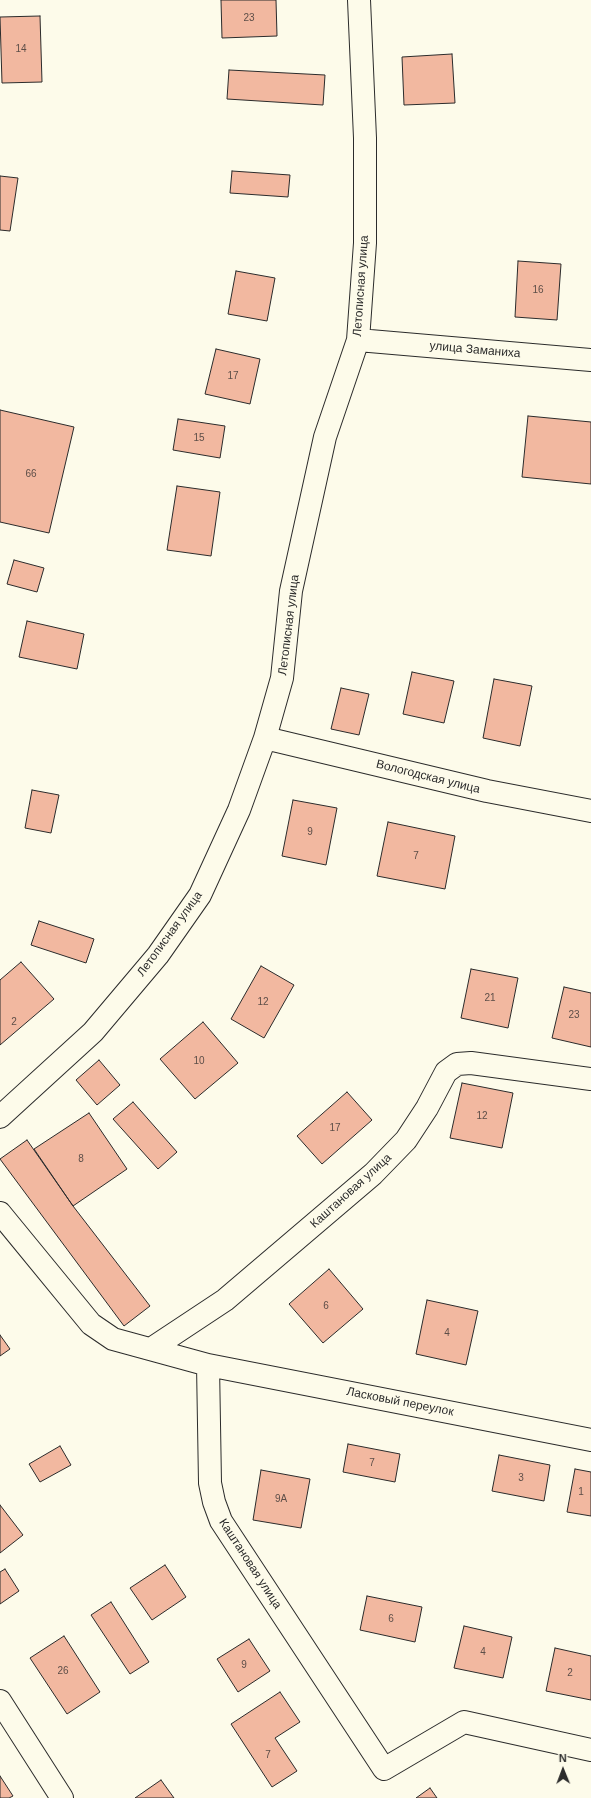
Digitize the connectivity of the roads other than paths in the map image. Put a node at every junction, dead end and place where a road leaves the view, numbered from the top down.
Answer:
1 (359, 0) edge
2 (358, 340) junction
3 (591, 360) edge
4 (265, 738) junction
5 (591, 811) edge
6 (591, 1079) edge
7 (0, 1117) edge
8 (0, 1213) edge
9 (151, 1349) junction
10 (208, 1365) junction
11 (591, 1440) edge
12 (0, 1701) edge
13 (591, 1750) edge
14 (62, 1798) edge

1 - 2 street, Летописная улица
2 - 3 street, улица Заманиха
2 - 4 street, Летописная улица
4 - 5 street, Вологодская улица
4 - 7 street, Летописная улица
6 - 9 street, Каштановая улица
8 - 9 street
9 - 10 street
10 - 11 street, Ласковый переулок
10 - 13 street, Каштановая улица
12 - 14 street

